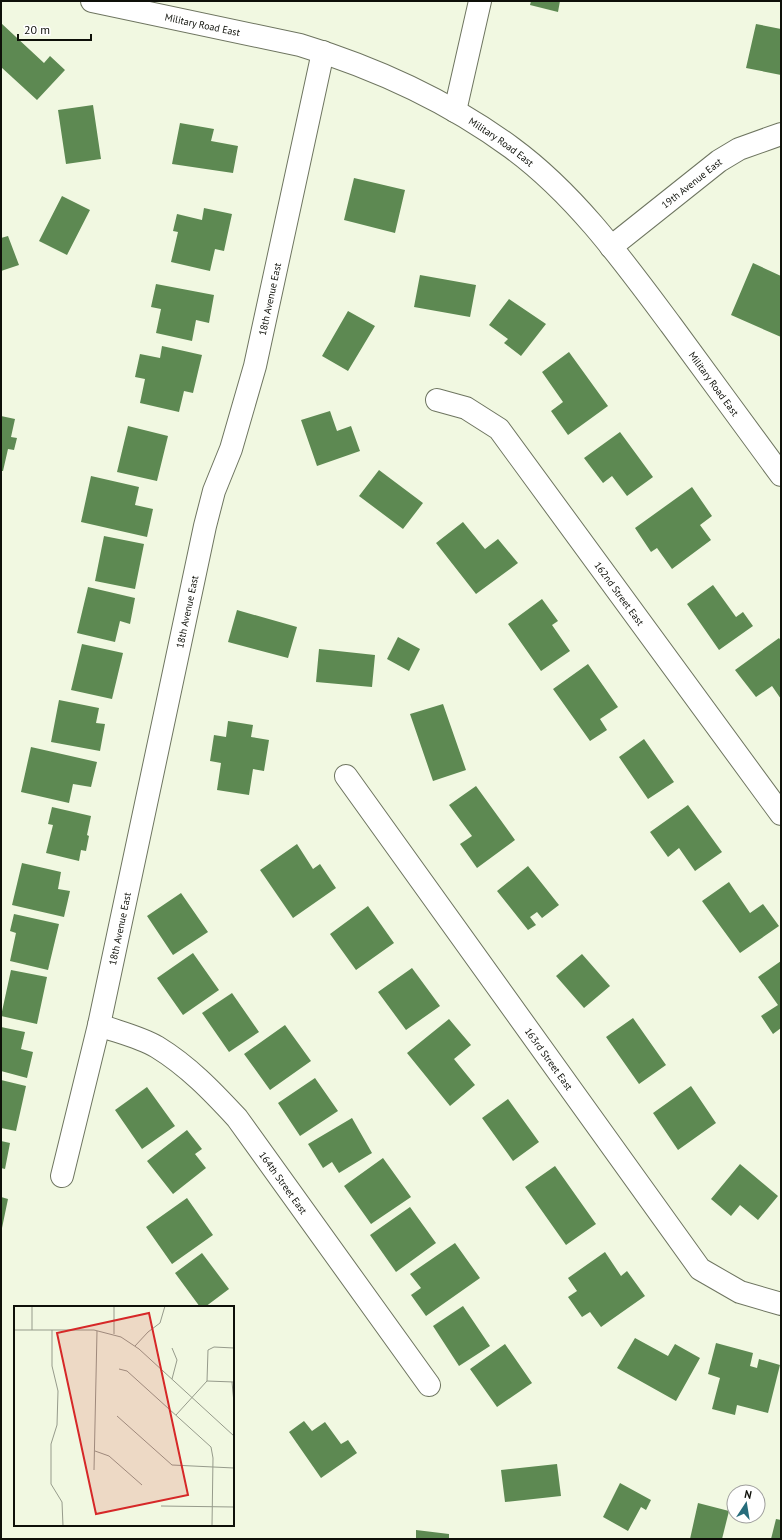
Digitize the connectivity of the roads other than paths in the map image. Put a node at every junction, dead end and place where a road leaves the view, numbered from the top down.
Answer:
1 (92, 1) edge
2 (480, 1) edge
3 (323, 52) junction
4 (455, 111) junction
5 (781, 134) edge
6 (611, 247) junction
7 (437, 400) dead end
8 (781, 475) edge
9 (346, 776) dead end
10 (781, 814) edge
11 (99, 1025) junction
12 (62, 1176) dead end
13 (781, 1304) edge
14 (429, 1385) dead end

1 - 3 street, Military Road East
2 - 4 street
3 - 4 street, Military Road East
3 - 11 street, 18th Avenue East
4 - 6 street, Military Road East
5 - 6 street, 19th Avenue East
6 - 8 street, Military Road East
7 - 10 street, 162nd Street East
9 - 13 street, 163rd Street East
11 - 12 street, 18th Avenue East
11 - 14 street, 164th Street East

